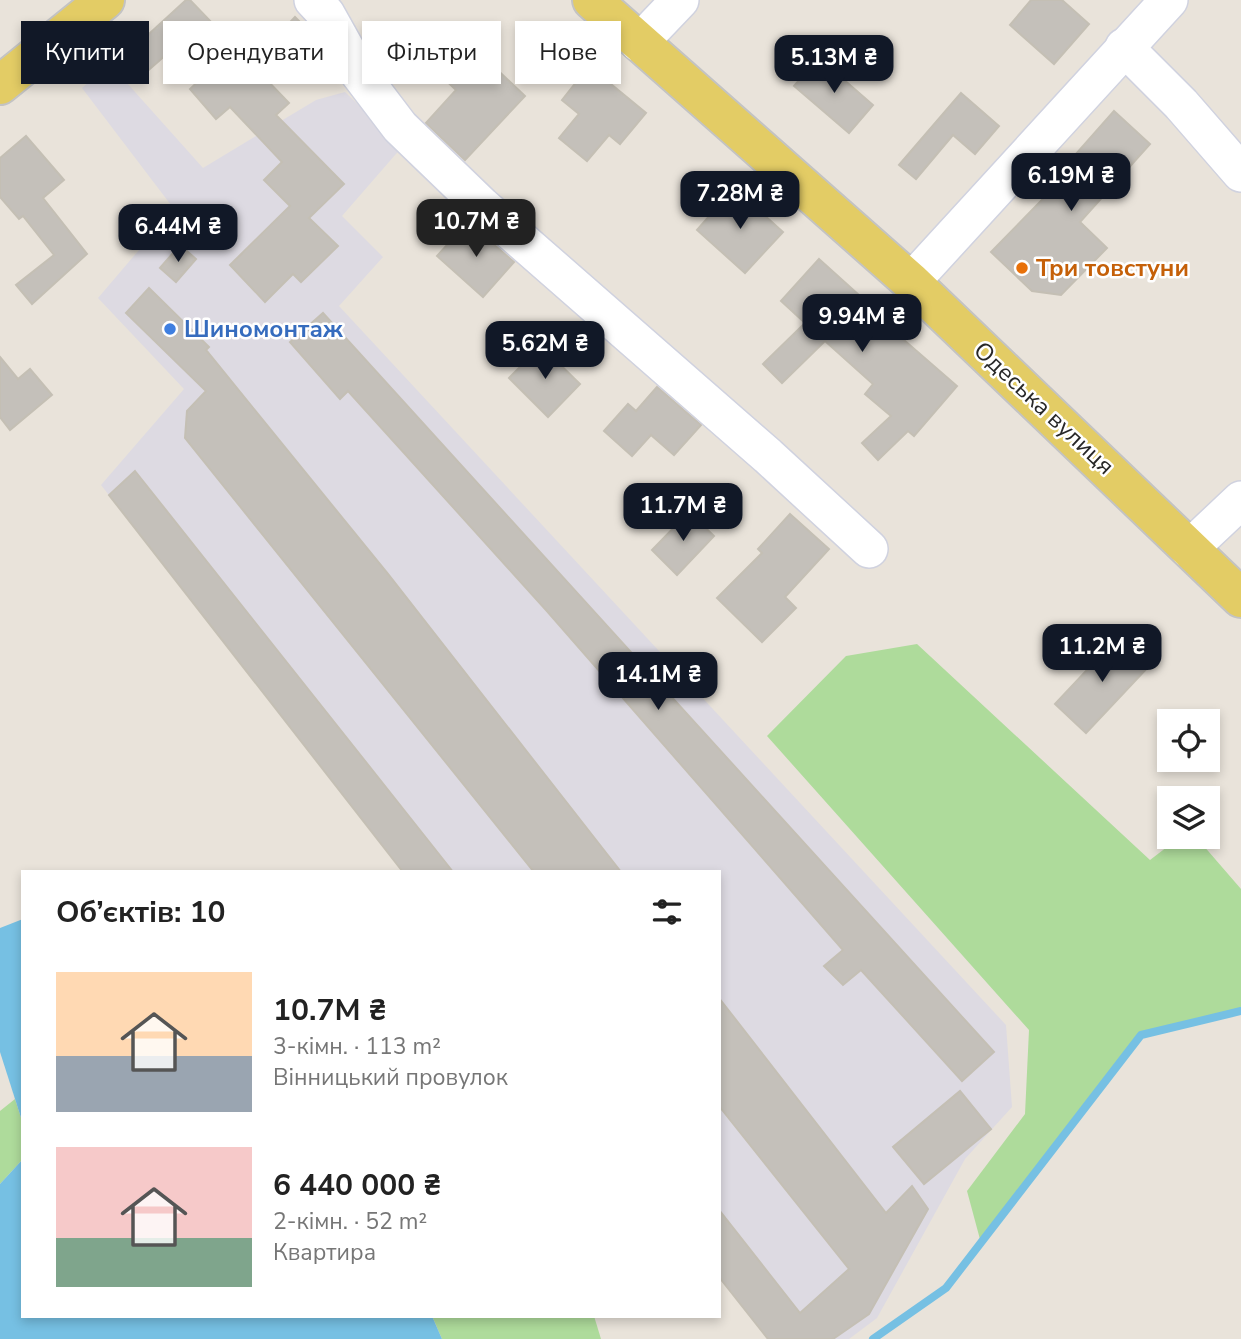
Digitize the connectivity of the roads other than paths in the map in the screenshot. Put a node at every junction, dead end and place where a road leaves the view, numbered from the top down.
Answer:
1 (105, 0) edge
2 (313, 0) edge
3 (592, 0) edge
4 (680, 0) edge
5 (1169, 0) edge
6 (639, 43) junction
7 (1124, 47) junction
8 (0, 85) edge
9 (1241, 173) edge
10 (911, 282) junction
11 (1241, 500) edge
12 (869, 549) dead end
13 (1189, 549) junction
14 (1241, 598) edge

1 - 8 main road
2 - 12 street
3 - 6 main road, Одеська вулиця
4 - 6 street
5 - 7 street
6 - 10 main road, Одеська вулиця
7 - 9 street
7 - 10 street
10 - 13 main road, Одеська вулиця
11 - 13 street
13 - 14 main road, Одеська вулиця

